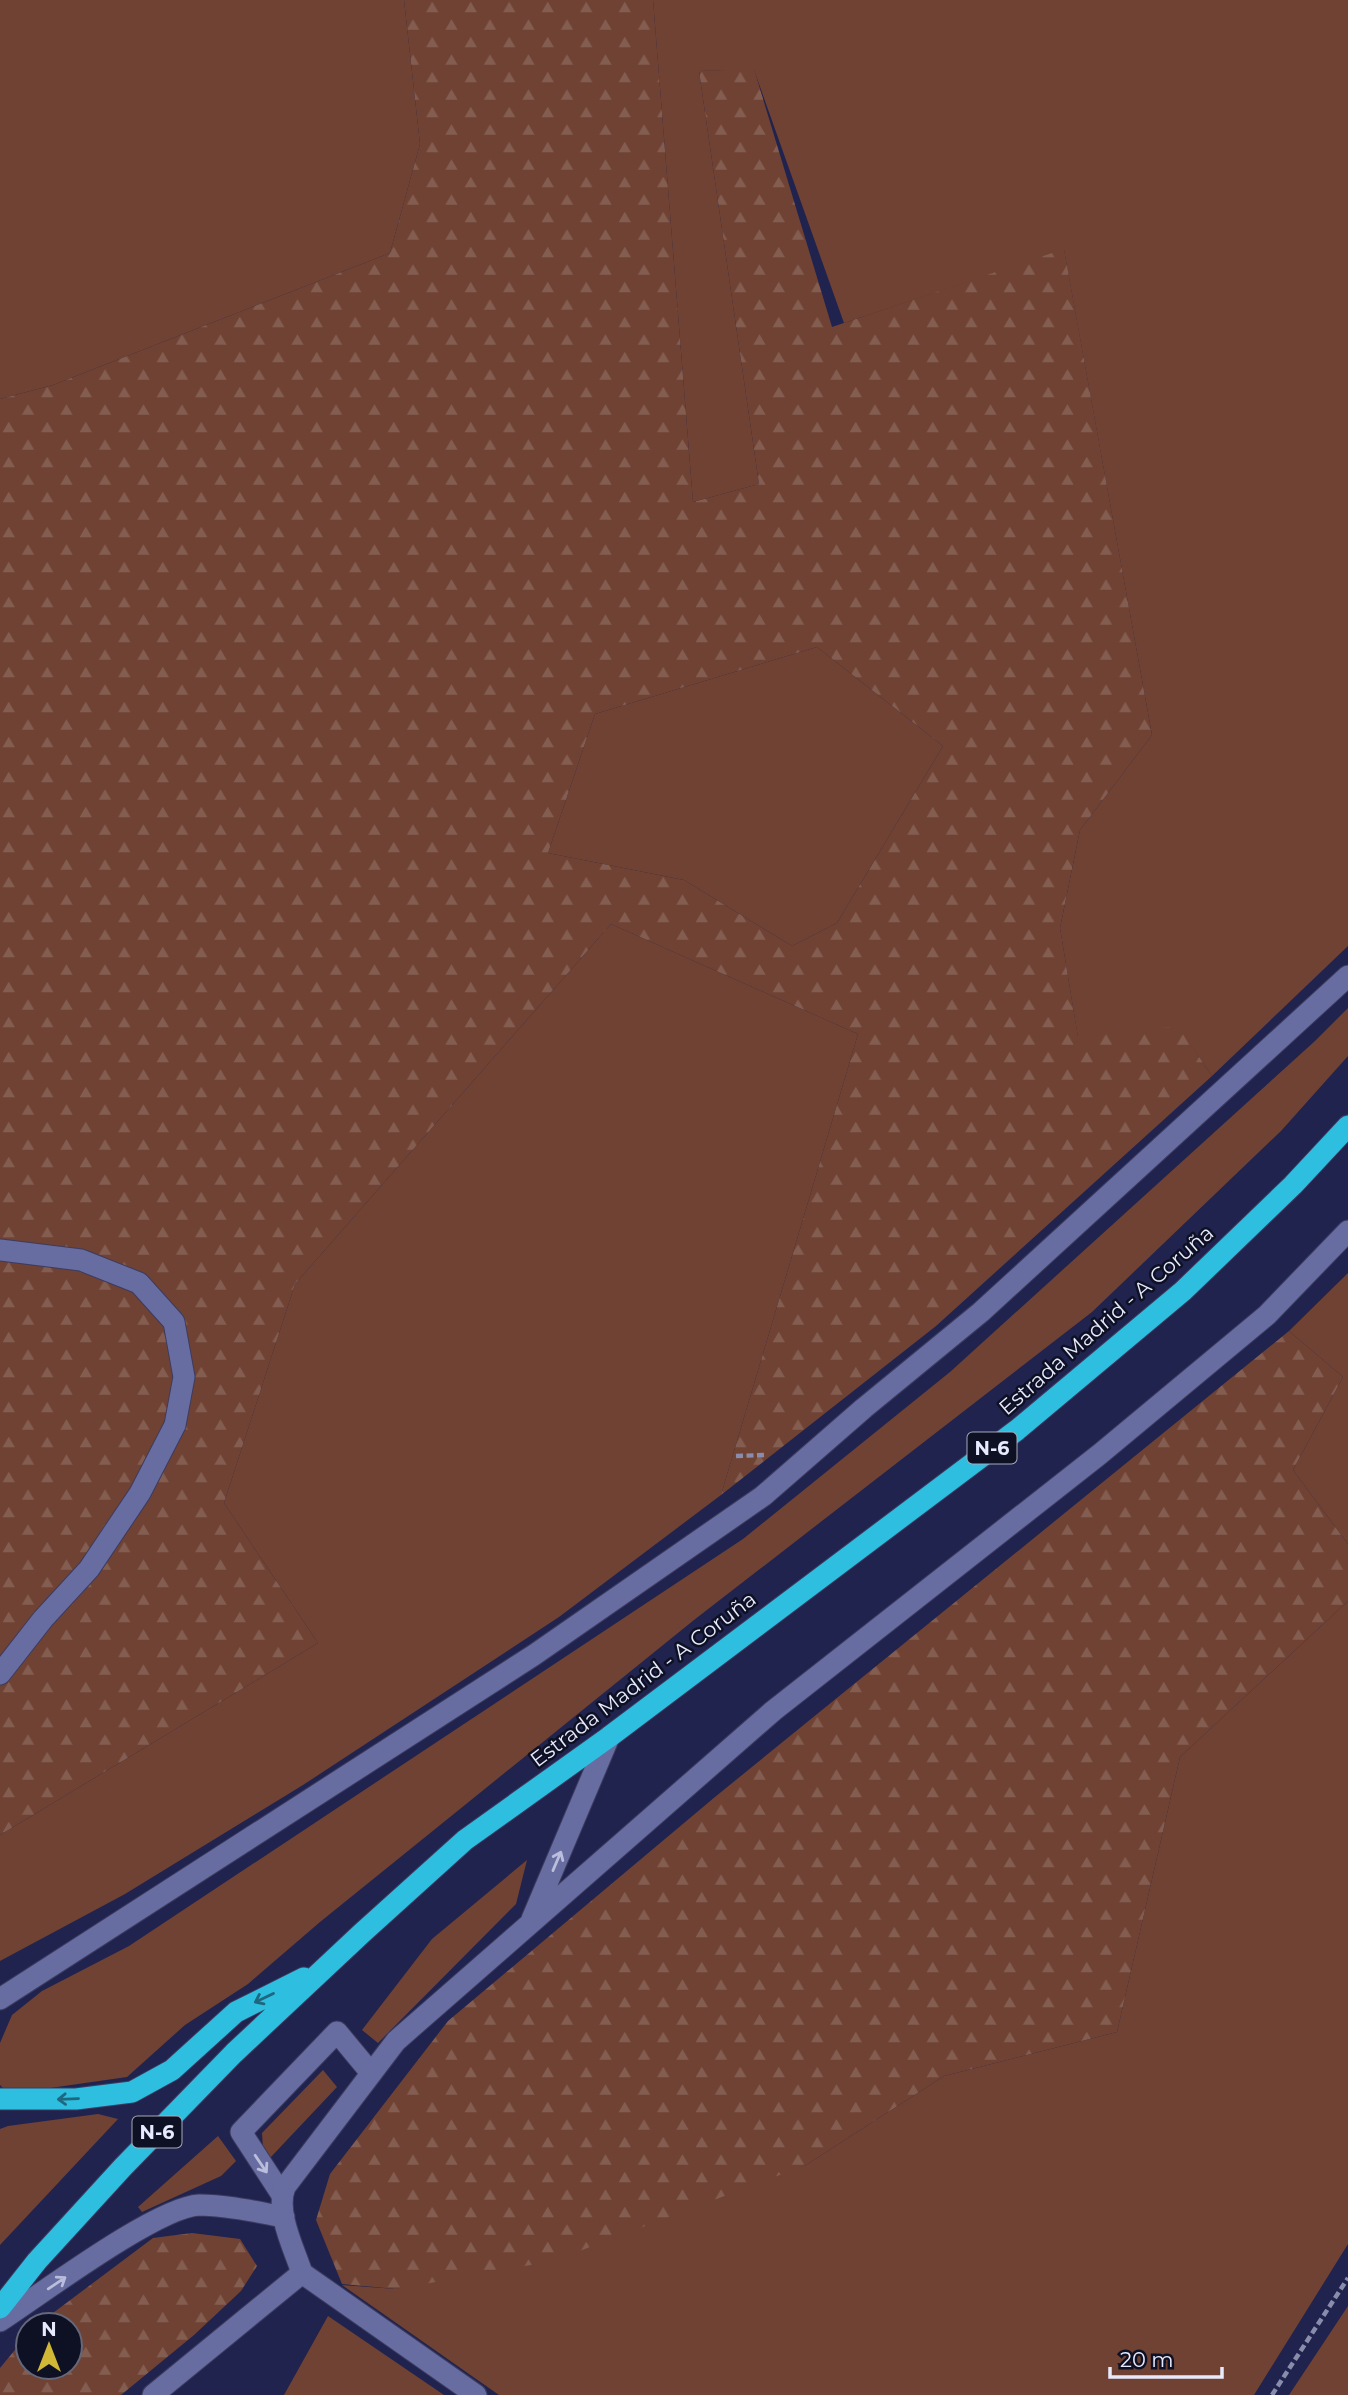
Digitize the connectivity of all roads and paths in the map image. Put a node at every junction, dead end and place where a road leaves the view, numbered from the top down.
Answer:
1 (1348, 976) edge
2 (1348, 1126) edge
3 (1348, 1231) edge
4 (0, 1250) edge
5 (0, 1675) edge
6 (608, 1737) junction
7 (530, 1924) junction
8 (325, 1967) junction
9 (0, 1999) edge
10 (371, 2073) junction
11 (0, 2099) edge
12 (282, 2195) junction
13 (284, 2217) junction
14 (302, 2273) junction
15 (1348, 2278) edge
16 (0, 2308) edge
17 (0, 2321) edge
18 (153, 2395) edge
19 (476, 2395) edge
20 (1272, 2395) edge

1 - 9 street
2 - 6 highway, Estrada Madrid - A Coruña / N-6
3 - 7 street
4 - 5 street
7 -> 6 street
6 - 8 highway, Estrada Madrid - A Coruña / N-6
7 - 10 street
8 -> 11 highway
8 - 16 highway, Estrada Madrid - A Coruña / N-6
10 - 12 street
10 -> 12 street
12 - 13 street
13 - 14 street
17 -> 13 street
14 - 18 street
14 - 19 street
15 - 20 path

